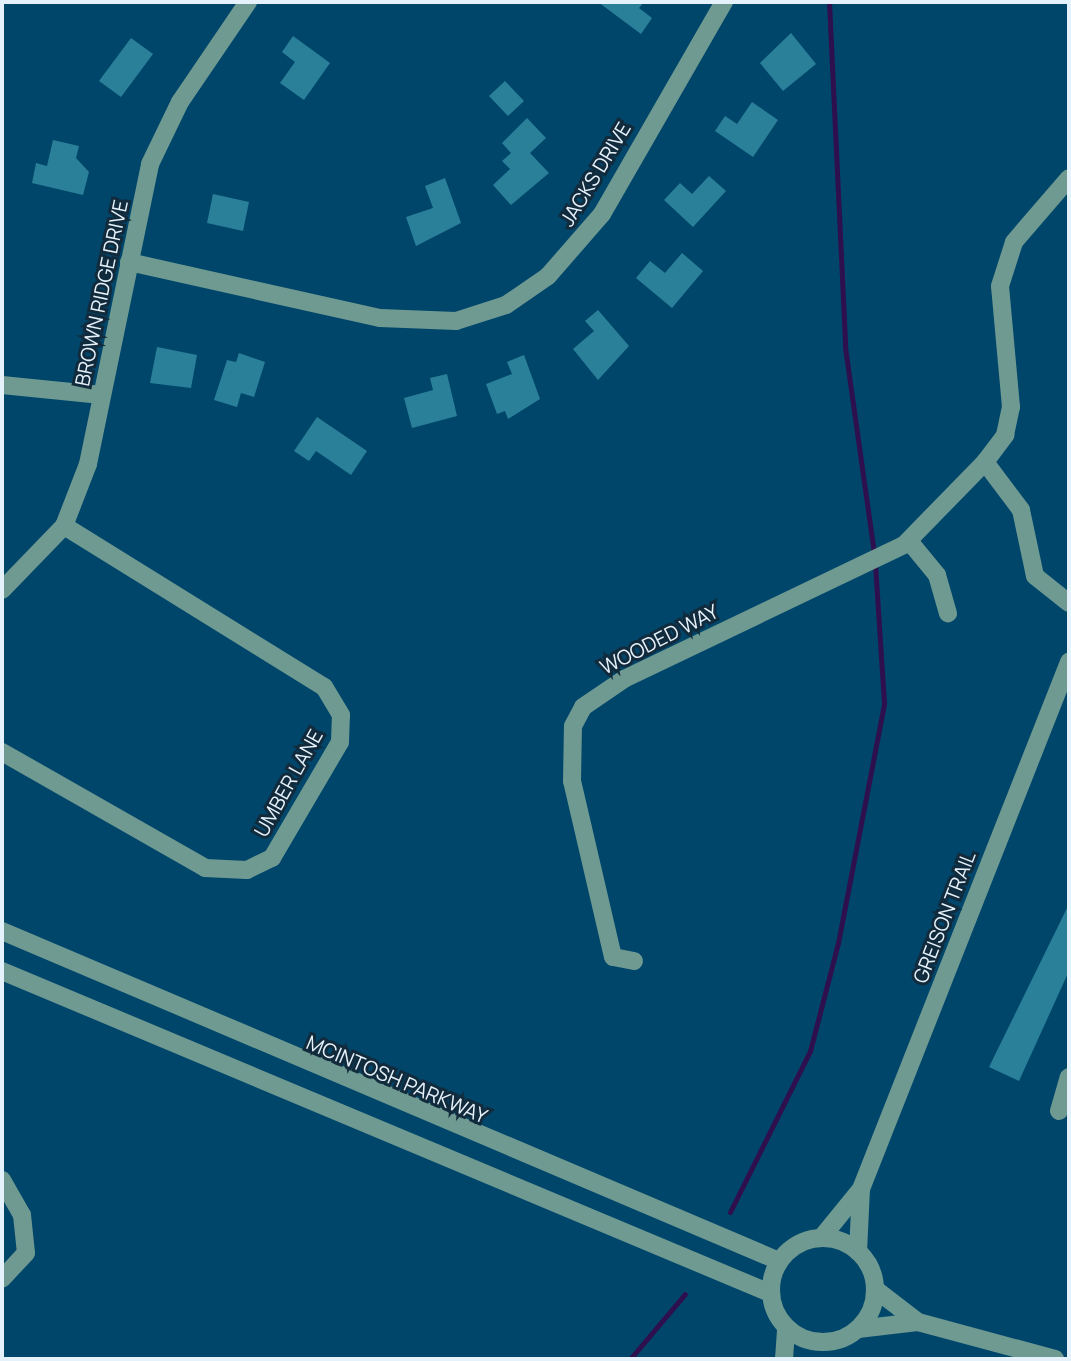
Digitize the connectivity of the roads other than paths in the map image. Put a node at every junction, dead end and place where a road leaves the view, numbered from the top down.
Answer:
1 (248, 2) edge
2 (724, 2) edge
3 (1069, 178) edge
4 (129, 262) junction
5 (2, 385) edge
6 (102, 395) junction
7 (985, 462) junction
8 (64, 526) junction
9 (909, 541) junction
10 (2, 590) edge
11 (1069, 603) edge
12 (948, 613) dead end
13 (1069, 662) edge
14 (2, 752) edge
15 (2, 931) edge
16 (634, 961) dead end
17 (2, 971) edge
18 (2, 1180) edge
19 (861, 1189) junction
20 (822, 1237) junction
21 (858, 1252) junction
22 (779, 1261) junction
23 (2, 1279) edge
24 (875, 1289) junction
25 (770, 1293) junction
26 (918, 1322) junction
27 (786, 1327) junction
28 (858, 1329) junction
29 (822, 1342) junction
30 (784, 1359) edge
31 (808, 1359) edge
32 (1055, 1359) edge

1 - 4 street, BROWN RIDGE DRIVE
2 - 4 street, JACKS DRIVE
3 - 7 street, WOODED WAY
4 - 6 street, BROWN RIDGE DRIVE
5 - 6 street
6 - 8 street, BROWN RIDGE DRIVE
7 - 9 street, WOODED WAY
7 - 11 street
8 - 10 street, BROWN RIDGE DRIVE
8 - 14 street, UMBER LANE
9 - 12 street
9 - 16 street, WOODED WAY
13 - 19 street, GREISON TRAIL
15 - 22 street, MCINTOSH PARKWAY
17 - 25 street
18 - 23 street
19 - 20 street, GREISON TRAIL
19 - 21 street, GREISON TRAIL
20 - 21 street
20 - 22 street
21 - 24 street
22 - 25 street
24 - 26 street
24 - 28 street
25 - 27 street
26 - 28 street
26 - 32 street
27 - 29 street
27 - 30 street
28 - 29 street
29 - 31 street

